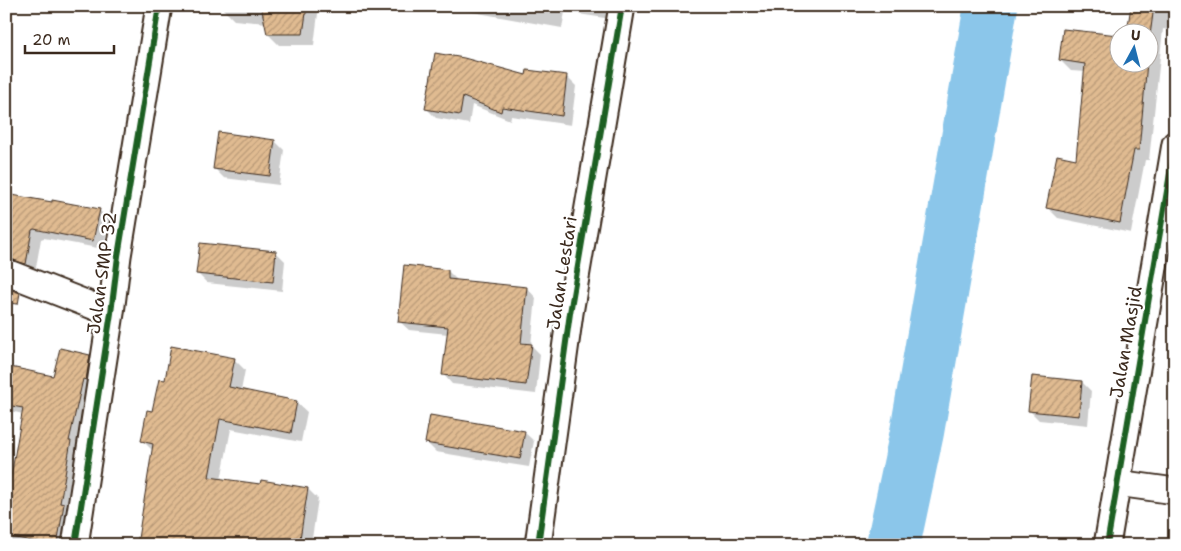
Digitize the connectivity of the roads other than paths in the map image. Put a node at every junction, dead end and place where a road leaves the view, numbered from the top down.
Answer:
1 (159, 6) edge
2 (622, 6) edge
3 (1175, 144) edge
4 (1165, 258) edge
5 (6, 272) edge
6 (111, 313) junction
7 (1117, 483) junction
8 (1175, 491) edge
9 (75, 545) edge
10 (538, 545) edge
11 (1107, 545) edge

1 - 6 street, Jalan SMP 32
2 - 10 street, Jalan Lestari
3 - 4 street, Jalan Masjid
4 - 7 street, Jalan Masjid
5 - 6 street
6 - 9 street, Jalan SMP 32
7 - 8 street
7 - 11 street, Jalan Masjid

